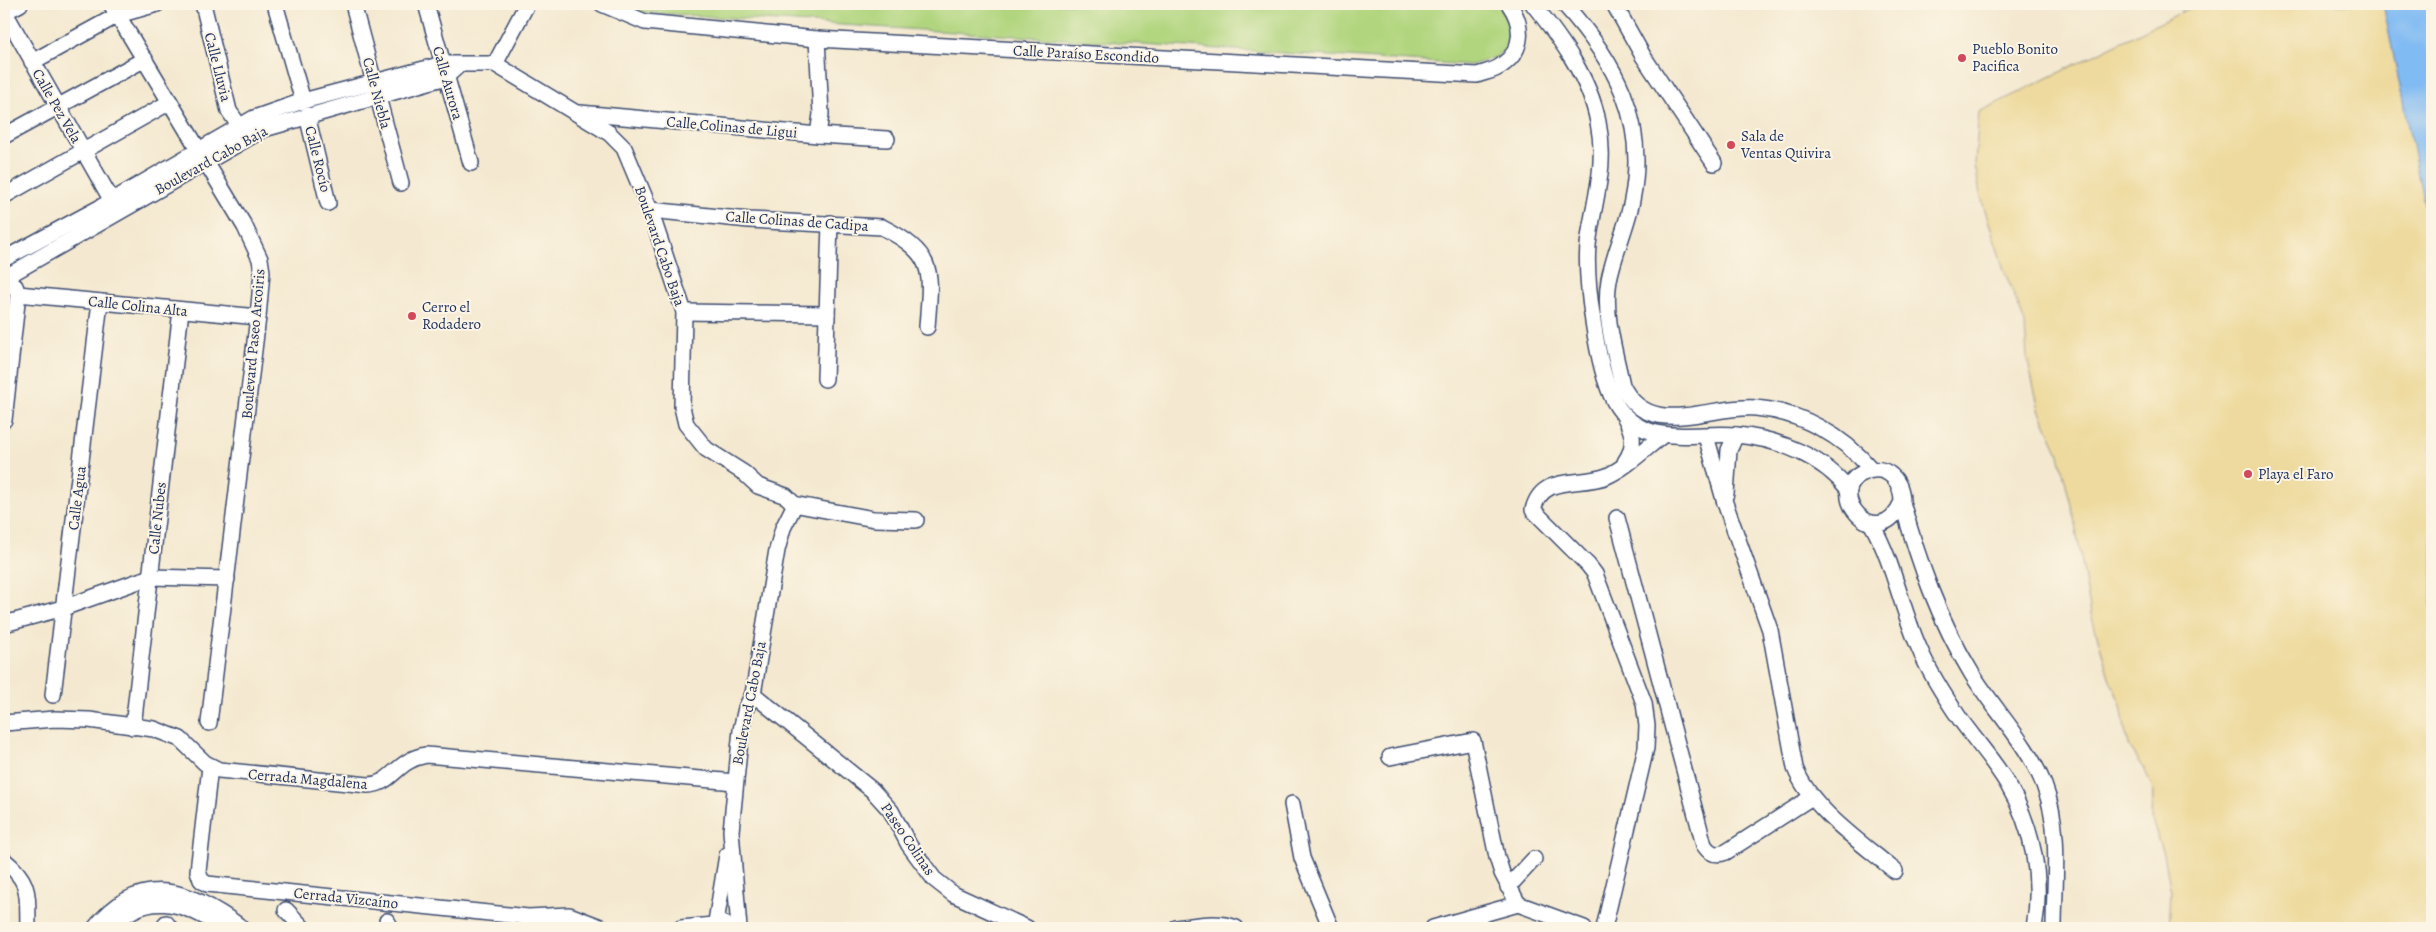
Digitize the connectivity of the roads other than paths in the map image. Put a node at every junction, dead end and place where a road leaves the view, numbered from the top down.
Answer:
1 (20, 4) edge
2 (157, 4) edge
3 (203, 4) edge
4 (276, 4) edge
5 (353, 4) edge
6 (426, 4) edge
7 (527, 4) edge
8 (602, 4) edge
9 (1509, 4) edge
10 (1533, 4) edge
11 (1564, 4) edge
12 (1614, 4) edge
13 (115, 9) edge
14 (4, 12) edge
15 (817, 39) junction
16 (145, 59) junction
17 (32, 62) junction
18 (495, 64) junction
19 (444, 70) junction
20 (375, 89) junction
21 (170, 102) junction
22 (57, 107) junction
23 (305, 108) junction
24 (578, 113) junction
25 (240, 127) junction
26 (818, 135) junction
27 (4, 136) edge
28 (887, 139) dead end
29 (84, 153) junction
30 (203, 156) junction
31 (471, 163) dead end
32 (1714, 163) dead end
33 (401, 183) dead end
34 (4, 196) edge
35 (328, 203) dead end
36 (107, 209) junction
37 (650, 210) junction
38 (830, 223) junction
39 (4, 259) edge
40 (6, 272) edge
41 (18, 294) junction
42 (100, 302) junction
43 (181, 310) junction
44 (684, 312) junction
45 (827, 314) junction
46 (258, 317) junction
47 (927, 327) dead end
48 (825, 379) dead end
49 (1621, 411) junction
50 (4, 420) edge
51 (1663, 435) junction
52 (1736, 435) junction
53 (1706, 436) junction
54 (1622, 467) junction
55 (1871, 470) junction
56 (1849, 490) junction
57 (1902, 502) junction
58 (1725, 503) junction
59 (793, 504) junction
60 (1617, 518) dead end
61 (916, 520) dead end
62 (1871, 523) junction
63 (150, 577) junction
64 (227, 579) junction
65 (64, 608) junction
66 (4, 624) edge
67 (753, 694) junction
68 (53, 695) dead end
69 (4, 723) edge
70 (209, 723) dead end
71 (133, 727) junction
72 (1390, 757) dead end
73 (210, 767) junction
74 (735, 782) junction
75 (1812, 797) junction
76 (1292, 804) dead end
77 (731, 831) junction
78 (1534, 858) dead end
79 (4, 860) edge
80 (1895, 871) dead end
81 (1508, 887) junction
82 (1518, 904) junction
83 (286, 910) dead end
84 (739, 925) edge
85 (716, 927) edge
86 (28, 928) edge
87 (95, 928) edge
88 (110, 928) edge
89 (223, 928) edge
90 (242, 928) edge
91 (304, 928) edge
92 (603, 928) edge
93 (681, 928) edge
94 (1027, 928) edge
95 (1176, 928) edge
96 (1236, 928) edge
97 (1331, 928) edge
98 (1433, 928) edge
99 (1584, 928) edge
100 (1604, 928) edge
101 (2034, 928) edge
102 (2054, 928) edge

1 - 14 street
2 - 13 street
3 - 25 street, Calle Lluvia
4 - 23 street, Calle Rocío
5 - 20 street, Calle Niebla
6 - 19 street, Calle Aurora
7 - 18 street
8 - 15 street, Calle Paraíso Escondido
9 - 15 street, Calle Paraíso Escondido
10 - 49 street
11 - 55 street
12 - 32 street
13 - 16 street, Boulevard Paseo Arcoiris
13 - 17 street
14 - 17 street, Calle Pez Vela
15 - 26 street
16 - 21 street, Boulevard Paseo Arcoiris
16 - 22 street
17 - 22 street, Calle Pez Vela
18 - 19 street, Boulevard Cabo Baja
18 - 24 street, Boulevard Cabo Baja
19 - 20 street, Boulevard Cabo Baja
19 - 31 street, Calle Aurora
20 - 23 street, Boulevard Cabo Baja
20 - 33 street, Calle Niebla
21 - 29 street
21 - 30 street, Boulevard Paseo Arcoiris
22 - 27 street
22 - 29 street, Calle Pez Vela
23 - 25 street, Boulevard Cabo Baja
23 - 30 street, Boulevard Cabo Baja
23 - 35 street, Calle Rocío
24 - 26 street, Calle Colinas de Ligui
24 - 37 street, Boulevard Cabo Baja
25 - 30 street, Boulevard Cabo Baja
26 - 28 street, Calle Colinas de Ligui
29 - 34 street
29 - 36 street, Calle Pez Vela
30 - 36 street, Boulevard Cabo Baja
30 - 46 street, Boulevard Paseo Arcoiris
36 - 39 street, Boulevard Cabo Baja
36 - 40 street, Boulevard Cabo Baja
37 - 38 street, Calle Colinas de Cadipa
37 - 44 street, Boulevard Cabo Baja
38 - 45 street
38 - 47 street, Calle Colinas de Cadipa
40 - 41 street
41 - 42 street, Calle Colina Alta
41 - 50 street
42 - 43 street, Calle Colina Alta
42 - 65 street, Calle Agua
43 - 46 street, Calle Colina Alta
43 - 63 street, Calle Nubes
44 - 45 street
44 - 59 street, Boulevard Cabo Baja
45 - 48 street
46 - 64 street, Boulevard Paseo Arcoiris
49 - 51 street
49 - 54 street
51 - 53 street
51 - 54 street
52 - 53 street
52 - 56 street
52 - 58 street
53 - 58 street
54 - 100 street
55 - 56 street
55 - 57 street
56 - 62 street
57 - 62 street
57 - 102 street
58 - 75 street
59 - 61 street
59 - 67 street, Boulevard Cabo Baja
60 - 75 street
62 - 101 street
63 - 64 street
63 - 65 street
63 - 71 street, Calle Nubes
64 - 70 street, Boulevard Paseo Arcoiris
65 - 66 street
65 - 68 street, Calle Agua
67 - 74 street, Boulevard Cabo Baja
67 - 94 street, Paseo Colinas
69 - 71 street
71 - 73 street
72 - 81 street
73 - 74 street, Cerrada Magdalena
73 - 92 street, Cerrada Vizcaíno
74 - 77 street, Boulevard Cabo Baja
75 - 80 street
76 - 97 street
77 - 84 street, Boulevard Cabo Baja
77 - 85 street, Boulevard Cabo Baja
78 - 81 street
79 - 86 street
81 - 82 street
82 - 98 street
82 - 99 street
83 - 91 street
84 - 85 street
85 - 93 street
87 - 90 street
88 - 89 street
95 - 96 street

